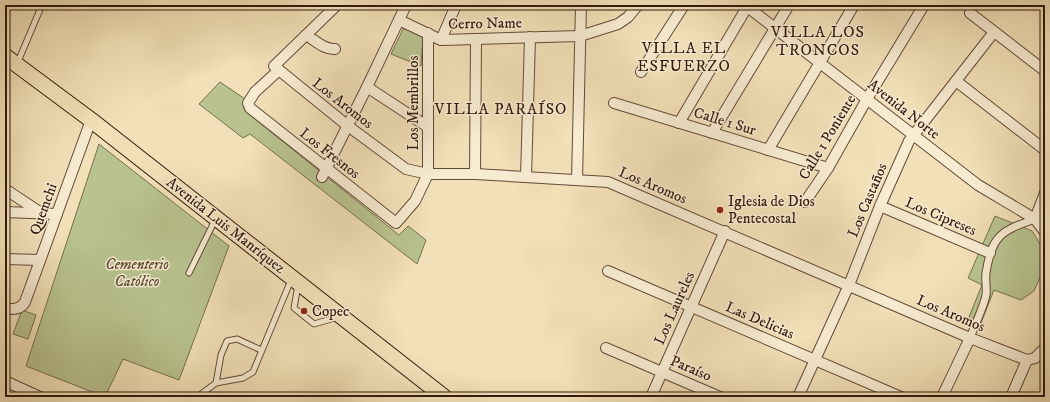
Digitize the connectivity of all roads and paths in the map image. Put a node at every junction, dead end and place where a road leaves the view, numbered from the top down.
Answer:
1 (42, 5) edge
2 (337, 5) edge
3 (406, 5) edge
4 (456, 5) edge
5 (581, 5) edge
6 (638, 5) edge
7 (684, 5) edge
8 (789, 5) edge
9 (854, 5) edge
10 (924, 5) edge
11 (746, 6) edge
12 (970, 13) dead end
13 (399, 20) junction
14 (776, 29) junction
15 (994, 32) junction
16 (428, 33) junction
17 (306, 35) junction
18 (580, 36) junction
19 (530, 37) junction
20 (476, 39) junction
21 (441, 40) junction
22 (335, 49) dead end
23 (11, 60) edge
24 (819, 62) junction
25 (276, 68) junction
26 (1045, 71) edge
27 (641, 72) dead end
28 (956, 80) junction
29 (368, 86) junction
30 (867, 99) junction
31 (614, 103) dead end
32 (91, 120) junction
33 (679, 123) junction
34 (348, 126) junction
35 (428, 127) junction
36 (712, 133) junction
37 (913, 135) junction
38 (768, 150) junction
39 (1045, 150) edge
40 (828, 168) junction
41 (324, 172) junction
42 (428, 174) junction
43 (475, 174) junction
44 (526, 177) junction
45 (577, 180) junction
46 (5, 188) edge
47 (1045, 193) edge
48 (805, 202) dead end
49 (880, 206) junction
50 (5, 212) edge
51 (41, 213) junction
52 (57, 214) junction
53 (216, 217) junction
54 (1035, 219) junction
55 (725, 231) junction
56 (1045, 232) edge
57 (990, 253) junction
58 (5, 259) edge
59 (40, 260) junction
60 (608, 271) dead end
61 (189, 273) dead end
62 (296, 280) junction
63 (849, 285) junction
64 (690, 307) junction
65 (5, 308) edge
66 (342, 316) junction
67 (970, 338) junction
68 (606, 348) dead end
69 (1045, 348) edge
70 (261, 350) junction
71 (814, 360) junction
72 (1027, 360) junction
73 (662, 372) junction
74 (5, 381) edge
75 (216, 383) junction
76 (40, 397) edge
77 (197, 397) edge
78 (444, 397) edge
79 (651, 397) edge
80 (720, 397) edge
81 (798, 397) edge
82 (901, 397) edge
83 (942, 397) edge
84 (1011, 397) edge

1 - 23 lane
2 - 17 street
3 - 13 street
4 - 21 street
5 - 18 street
6 - 18 street, Cerro Name
7 - 27 street
8 - 14 street
9 - 24 street
10 - 30 street, Calle 1 Poniente
11 - 14 street, Avenida Norte
11 - 33 street
12 - 15 street
13 - 16 street, Cerro Name
13 - 29 street
14 - 24 street, Avenida Norte
14 - 36 street
15 - 26 street
15 - 28 street, Los Castaños
16 - 21 street, Cerro Name
16 - 35 street, Los Membrillos
17 - 22 street
17 - 25 street
18 - 19 street, Cerro Name
18 - 45 street
19 - 20 street, Cerro Name
19 - 44 street
20 - 21 street, Cerro Name
20 - 43 street
23 - 32 main road, Avenida Luis Manríquez
24 - 30 street, Avenida Norte
24 - 38 street
25 - 34 street, Los Aromos
25 - 41 street, Los Fresnos
28 - 37 street, Los Castaños
28 - 39 street
29 - 34 street
29 - 35 street
30 - 37 street, Avenida Norte
30 - 40 street, Calle 1 Poniente
31 - 33 street, Calle 1 Sur
32 - 52 street, Quemchi
32 - 53 main road, Avenida Luis Manríquez
33 - 36 street, Calle 1 Sur
34 - 41 street
34 - 42 street, Los Aromos
35 - 42 street, Los Membrillos
36 - 38 street, Calle 1 Sur
37 - 49 street, Los Castaños
37 - 54 street, Avenida Norte
38 - 40 street, Calle 1 Sur
40 - 48 street, Calle 1 Poniente
41 - 42 street, Los Fresnos
42 - 43 street, Los Aromos
43 - 44 street, Los Aromos
44 - 45 street, Los Aromos
45 - 55 street, Los Aromos
46 - 51 street
47 - 54 street
49 - 57 street, Los Cipreses
49 - 63 street, Los Castaños
50 - 51 street
51 - 52 street
52 - 59 street, Quemchi
53 - 61 lane
53 - 62 main road, Avenida Luis Manríquez
54 - 56 street, Avenida Norte
54 - 57 street
55 - 63 street, Los Aromos
55 - 64 street, Los Laureles
57 - 67 street
58 - 59 street
59 - 65 street, Quemchi
60 - 64 street, Las Delicias
62 - 66 main road, Avenida Luis Manríquez
62 - 66 lane
62 - 70 lane
63 - 67 street, Los Aromos
63 - 71 street, Los Castaños
64 - 71 street, Las Delicias
64 - 73 street, Los Laureles
66 - 78 main road, Avenida Luis Manríquez
67 - 72 street, Los Aromos
67 - 83 street
68 - 73 street, Paraíso
69 - 72 street
70 - 75 lane
70 - 75 lane
71 - 81 street, Los Castaños
71 - 82 street, Las Delicias
72 - 84 street
73 - 79 street, Los Laureles
73 - 80 street, Paraíso
74 - 76 street
75 - 77 lane

